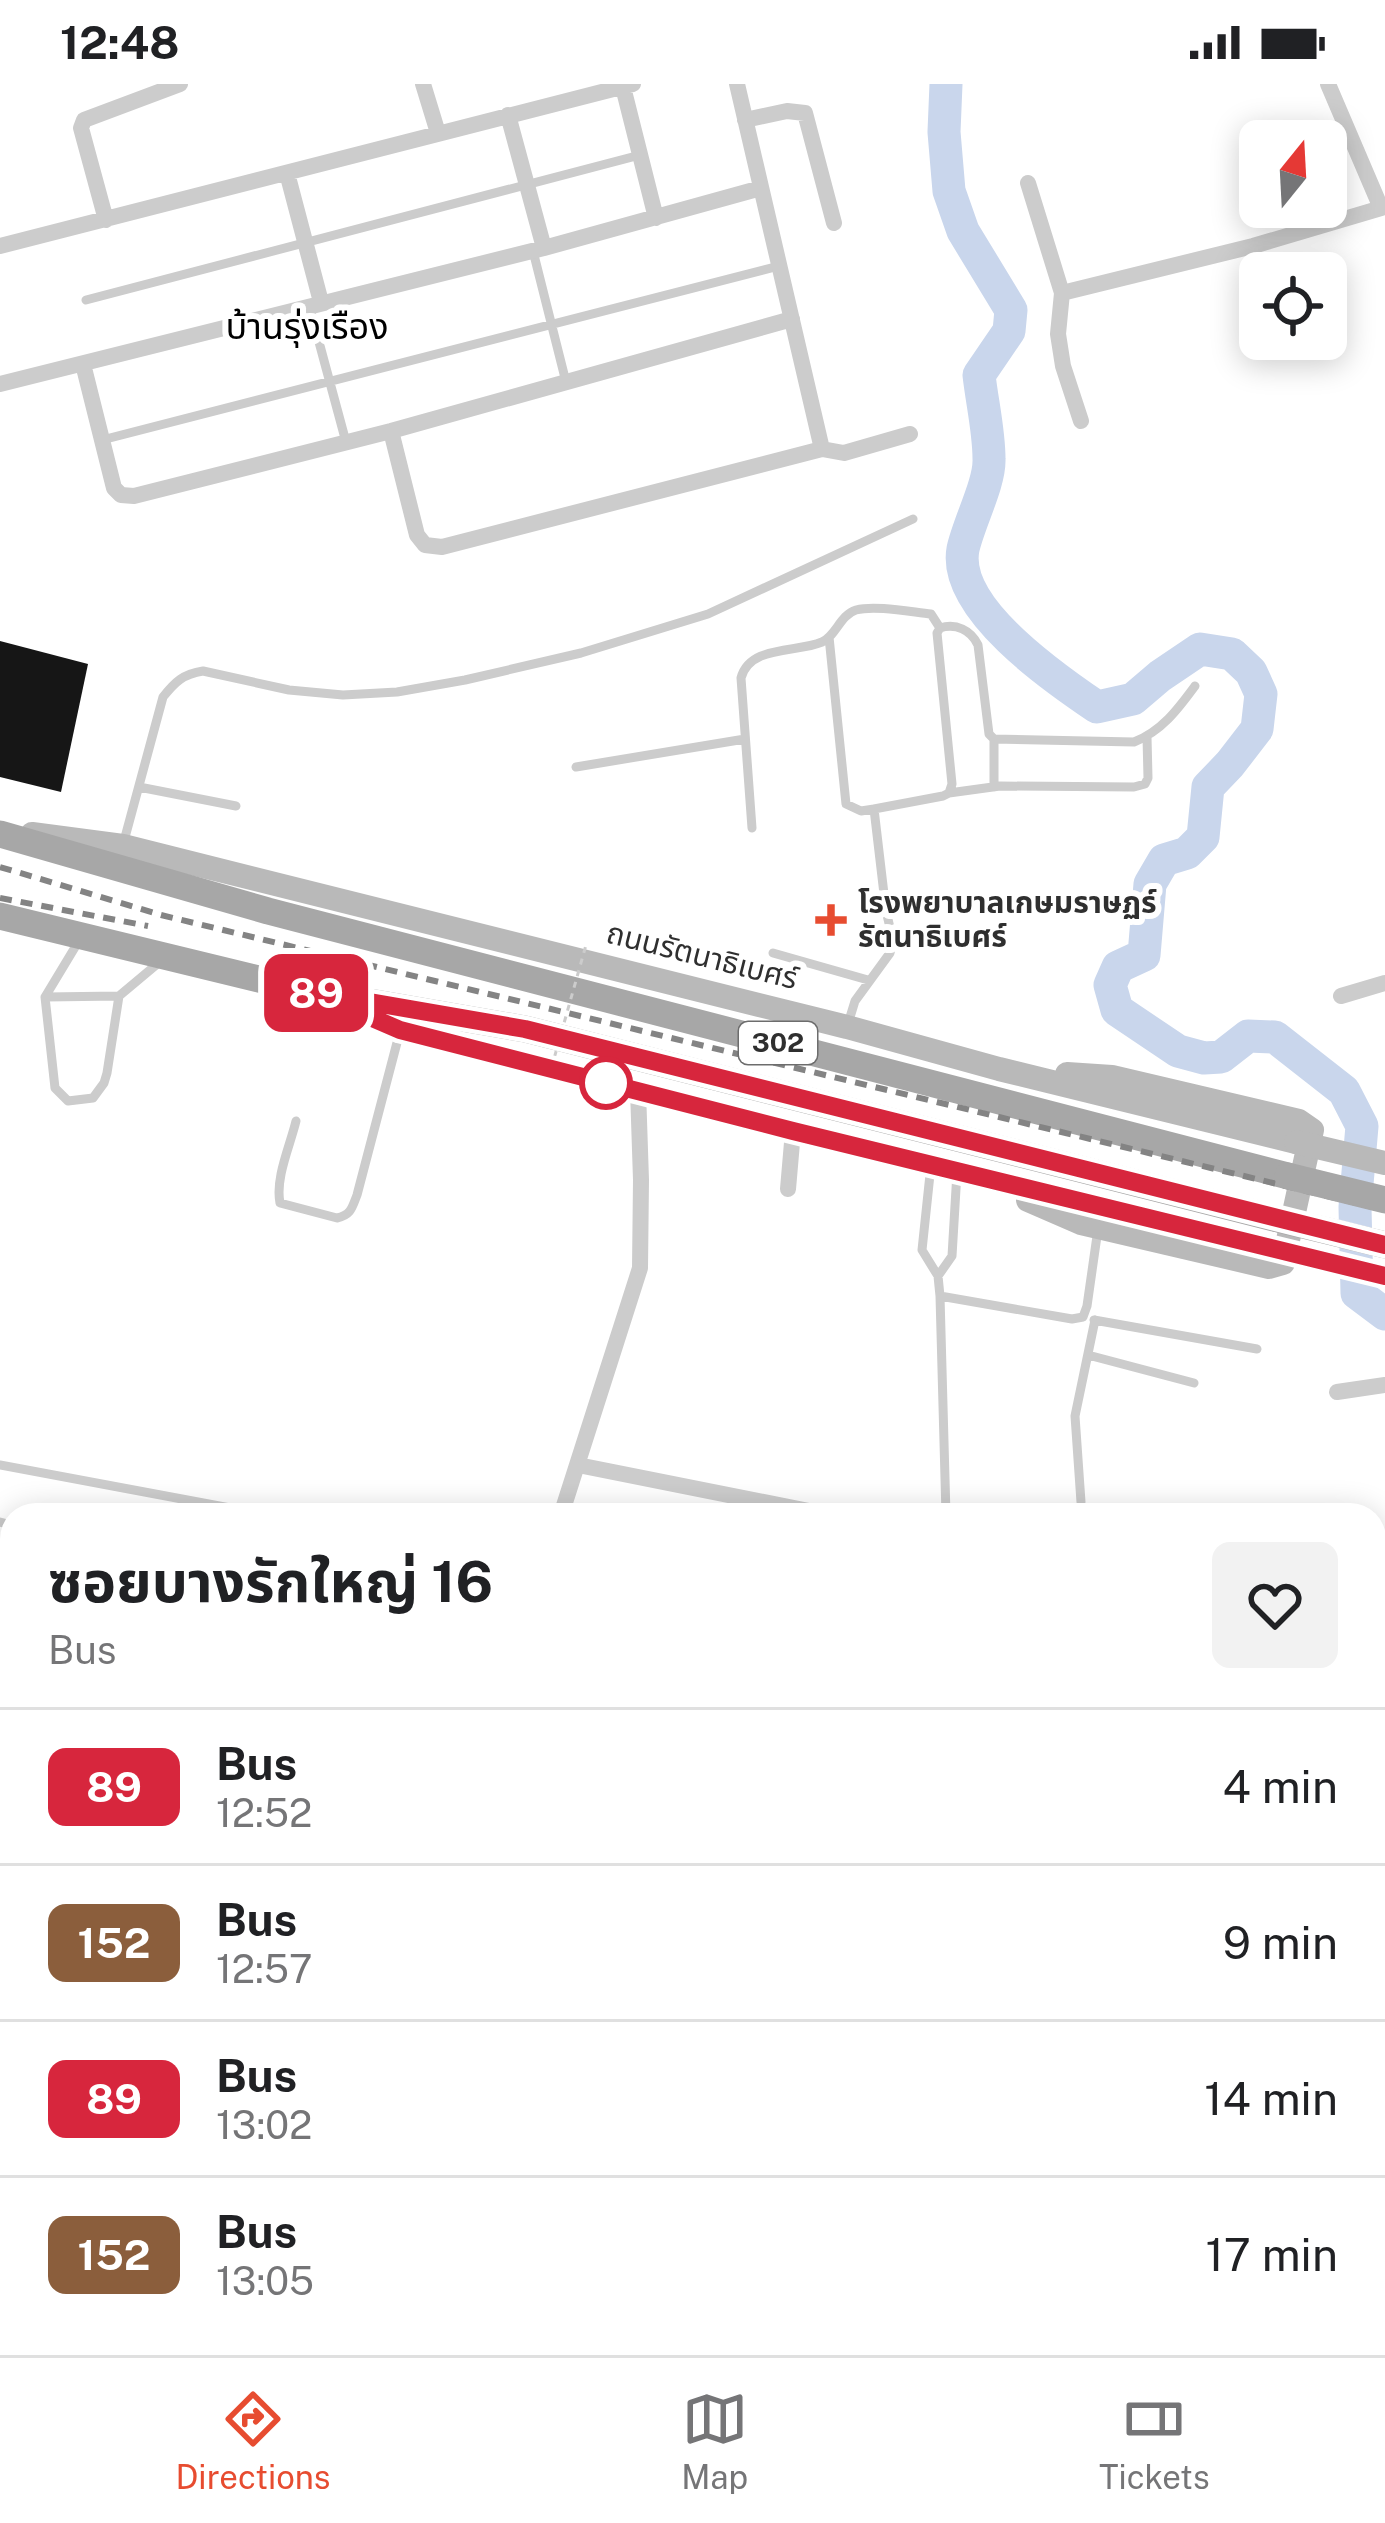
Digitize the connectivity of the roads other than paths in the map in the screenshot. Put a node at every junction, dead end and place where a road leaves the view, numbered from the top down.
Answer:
1 (180, 84) edge
2 (423, 84) edge
3 (737, 84) edge
4 (1328, 84) edge
5 (628, 85) edge
6 (563, 93) edge
7 (508, 115) junction
8 (745, 120) junction
9 (438, 133) junction
10 (640, 155) junction
11 (287, 173) junction
12 (1028, 183) dead end
13 (527, 185) junction
14 (761, 188) junction
15 (1383, 208) edge
16 (656, 218) junction
17 (106, 220) junction
18 (834, 223) dead end
19 (305, 242) junction
20 (0, 246) edge
21 (539, 249) junction
22 (779, 266) junction
23 (1062, 293) junction
24 (86, 300) dead end
25 (315, 304) junction
26 (792, 320) junction
27 (552, 326) junction
28 (82, 364) junction
29 (566, 382) junction
30 (329, 383) junction
31 (0, 384) edge
32 (1081, 421) dead end
33 (391, 430) junction
34 (910, 434) dead end
35 (102, 440) junction
36 (346, 442) junction
37 (822, 449) junction
38 (913, 519) dead end
39 (940, 628) junction
40 (829, 637) junction
41 (1195, 686) dead end
42 (1147, 737) junction
43 (745, 739) junction
44 (994, 739) junction
45 (576, 767) dead end
46 (139, 787) junction
47 (994, 787) junction
48 (949, 793) junction
49 (236, 806) dead end
50 (874, 809) junction
51 (752, 828) dead end
52 (0, 832) edge
53 (123, 846) junction
54 (0, 916) edge
55 (82, 936) junction
56 (773, 953) dead end
57 (166, 956) junction
58 (868, 980) junction
59 (1385, 983) edge
60 (312, 992) junction
61 (118, 996) junction
62 (1341, 996) dead end
63 (45, 997) junction
64 (847, 1027) junction
65 (400, 1030) junction
66 (999, 1069) junction
67 (638, 1090) junction
68 (296, 1121) dead end
69 (793, 1131) junction
70 (1385, 1163) edge
71 (931, 1165) junction
72 (965, 1173) junction
73 (788, 1189) dead end
74 (1385, 1200) edge
75 (1098, 1228) junction
76 (1385, 1245) edge
77 (938, 1276) junction
78 (1385, 1281) edge
79 (940, 1296) junction
80 (1089, 1319) junction
81 (1257, 1349) dead end
82 (1088, 1354) junction
83 (1194, 1383) dead end
84 (1385, 1385) edge
85 (1337, 1392) dead end
86 (0, 1465) edge
87 (578, 1466) junction
88 (1082, 1502) dead end
89 (203, 1503) edge
90 (565, 1503) edge
91 (768, 1503) edge
92 (946, 1503) edge

1 - 17 street
2 - 9 street
3 - 8 street
4 - 15 street
5 - 6 street
5 - 10 street
6 - 7 street
7 - 9 street
7 - 13 street
8 - 14 street
8 - 18 street
9 - 11 street
10 - 13 lane
10 - 16 street
11 - 17 street
11 - 19 street
12 - 23 street
13 - 19 lane
13 - 21 street
14 - 16 street
14 - 22 street
15 - 23 street
16 - 21 street
17 - 20 street
19 - 24 lane
19 - 25 street
21 - 25 street
21 - 27 lane
22 - 26 street
22 - 27 lane
23 - 32 street
25 - 28 street
25 - 30 lane
26 - 29 street
26 - 37 street
27 - 29 lane
27 - 30 lane
28 - 31 street
28 - 35 street
29 - 33 street
30 - 35 lane
30 - 36 lane
33 - 36 street
33 - 37 street
34 - 37 street
35 - 36 street
38 - 46 lane
39 - 40 lane
39 - 44 lane
39 - 48 lane
40 - 43 lane
40 - 50 lane
41 - 42 lane
42 - 44 lane
42 - 47 lane
43 - 45 lane
43 - 51 lane
44 - 47 lane
46 - 49 lane
46 - 53 lane
47 - 48 lane
48 - 50 lane
50 - 58 lane
52 - 53 main road, ถนนรัตนาธิเบศร์ / 302
52 - 74 main road, 302, bridge
53 - 64 main road, ถนนรัตนาธิเบศร์ / 302
54 - 55 main road, 302
55 - 57 main road, 302
55 - 63 lane
56 - 58 lane
57 - 60 main road, 302
57 - 61 lane
58 - 64 lane
59 - 62 street
60 - 65 main road, 302
60 - 76 main road, 302, bridge
61 - 63 lane
61 - 63 lane
64 - 66 main road, ถนนรัตนาธิเบศร์ / 302
65 - 67 main road, 302
65 - 68 lane
66 - 70 main road, ถนนรัตนาธิเบศร์ / 302, bridge
66 - 75 main road
67 - 69 main road, 302
67 - 87 street
69 - 71 main road, 302
69 - 73 street
71 - 72 main road, 302
71 - 77 lane
72 - 75 main road
72 - 77 lane
72 - 78 main road, 302, bridge
75 - 80 lane
77 - 79 lane
79 - 80 lane
79 - 92 lane
80 - 81 lane
80 - 82 lane
82 - 83 lane
82 - 88 lane
84 - 85 street
86 - 89 lane
87 - 90 street
87 - 91 street

